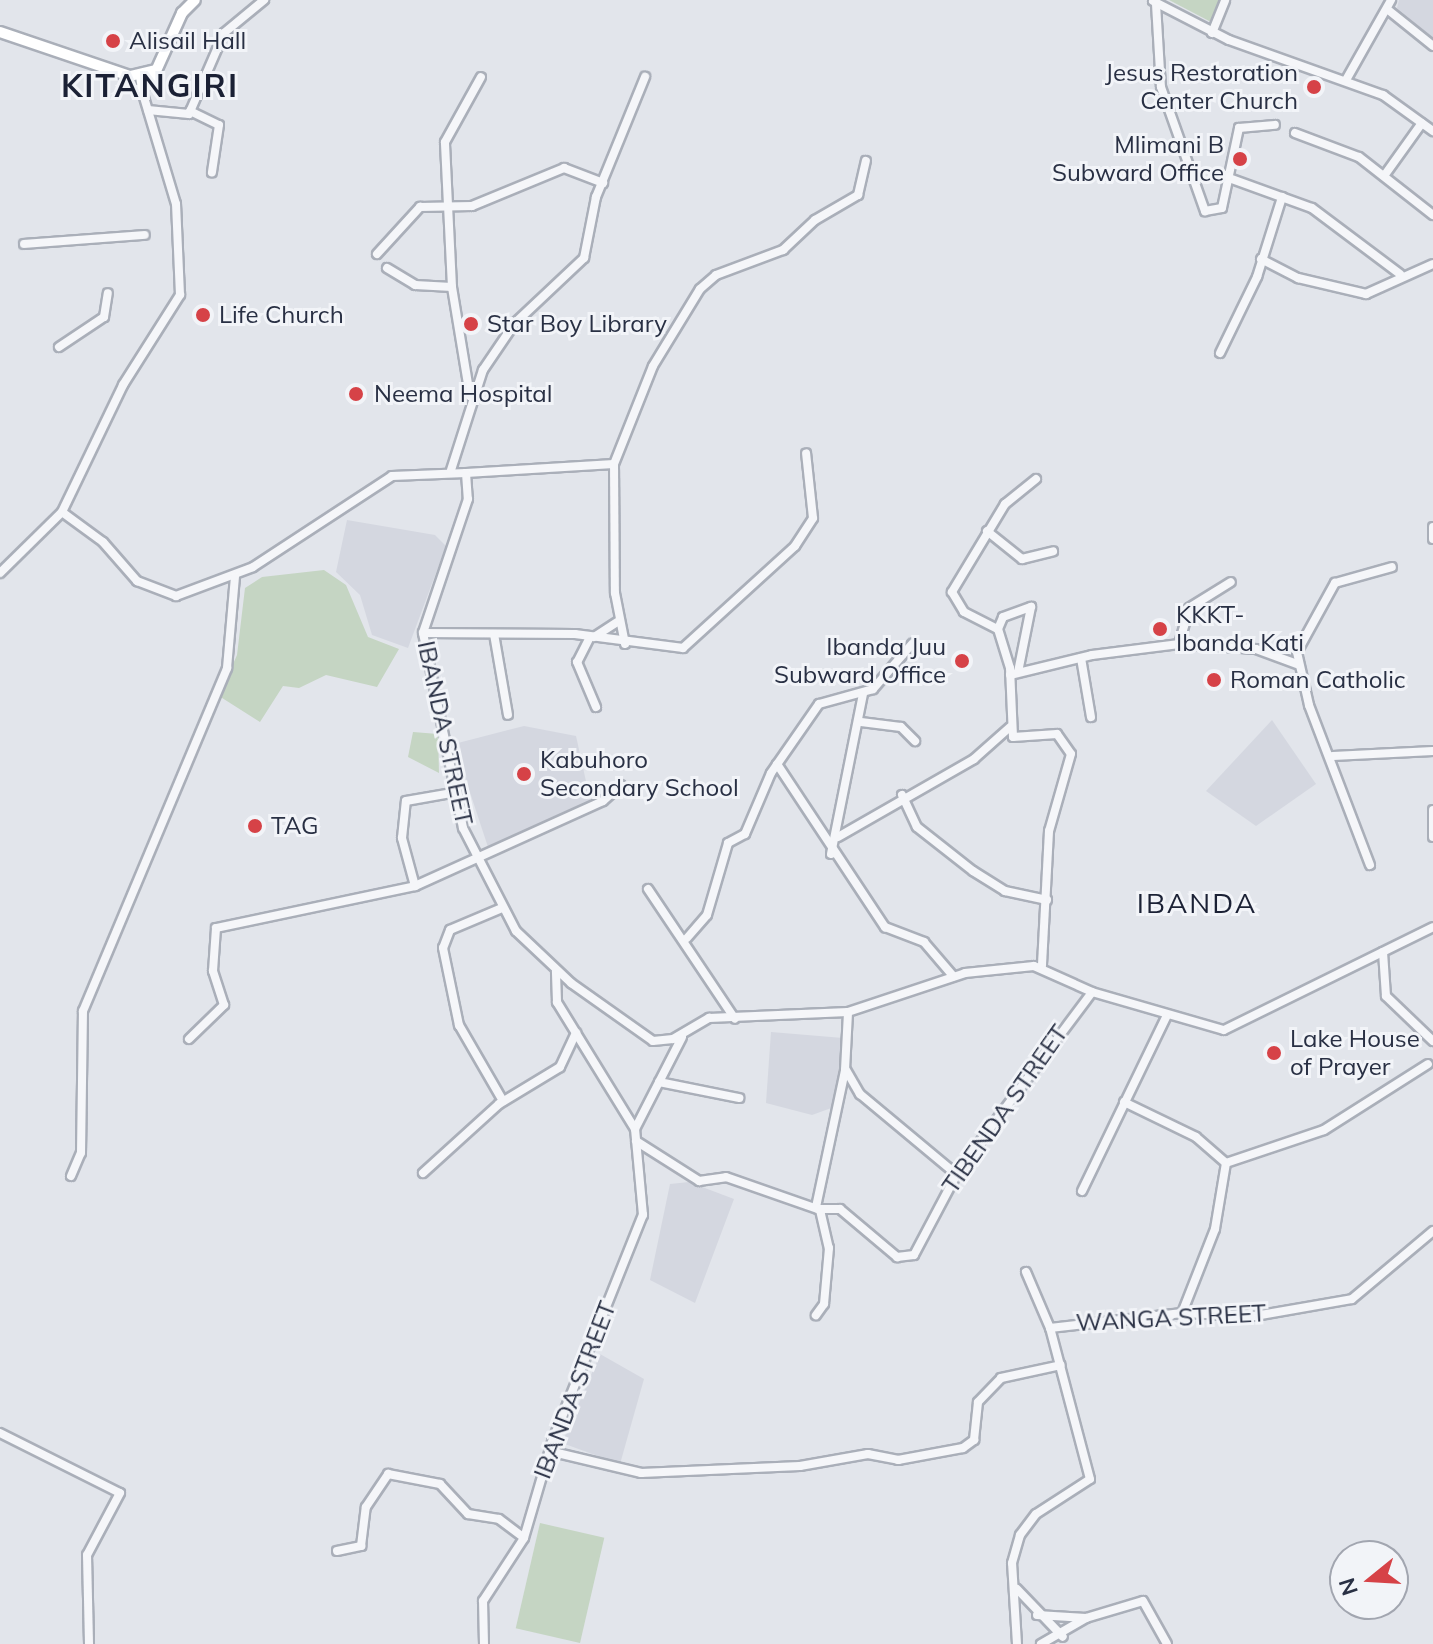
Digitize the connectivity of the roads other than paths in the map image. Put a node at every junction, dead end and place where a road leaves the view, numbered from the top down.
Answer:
1 (195, 0) edge
2 (264, 0) edge
3 (1225, 0) edge
4 (1154, 2) edge
5 (1389, 4) edge
6 (0, 32) edge
7 (1212, 33) junction
8 (1433, 46) edge
9 (481, 77) dead end
10 (645, 77) dead end
11 (1346, 80) junction
12 (144, 82) junction
13 (148, 110) junction
14 (190, 111) junction
15 (1422, 123) junction
16 (1275, 125) dead end
17 (1433, 131) edge
18 (1295, 133) dead end
19 (866, 161) dead end
20 (212, 172) dead end
21 (1384, 176) junction
22 (1229, 178) junction
23 (603, 183) junction
24 (1282, 197) junction
25 (447, 209) junction
26 (1433, 215) edge
27 (145, 235) dead end
28 (24, 244) dead end
29 (377, 254) dead end
30 (1261, 259) junction
31 (1433, 264) edge
32 (387, 268) dead end
33 (1400, 274) junction
34 (452, 287) junction
35 (108, 293) dead end
36 (59, 347) dead end
37 (1220, 353) dead end
38 (470, 397) junction
39 (806, 453) dead end
40 (614, 464) junction
41 (451, 470) junction
42 (466, 473) junction
43 (1036, 479) dead end
44 (62, 512) junction
45 (1433, 527) edge
46 (987, 531) junction
47 (1433, 539) edge
48 (1053, 551) dead end
49 (1392, 567) dead end
50 (0, 573) edge
51 (235, 576) junction
52 (1231, 582) dead end
53 (617, 622) junction
54 (998, 629) junction
55 (423, 633) junction
56 (494, 634) junction
57 (592, 638) junction
58 (625, 644) junction
59 (912, 644) dead end
60 (1179, 644) junction
61 (1081, 658) junction
62 (1297, 664) junction
63 (1014, 674) junction
64 (863, 694) junction
65 (596, 707) dead end
66 (508, 715) dead end
67 (1091, 717) dead end
68 (861, 722) junction
69 (1010, 727) junction
70 (915, 741) dead end
71 (1433, 751) edge
72 (1333, 756) junction
73 (777, 764) junction
74 (621, 785) dead end
75 (452, 793) junction
76 (902, 795) junction
77 (1433, 810) edge
78 (838, 837) junction
79 (1433, 837) edge
80 (831, 854) junction
81 (477, 859) junction
82 (1370, 865) dead end
83 (415, 886) junction
84 (648, 889) dead end
85 (1047, 900) junction
86 (502, 908) junction
87 (1433, 927) edge
88 (687, 938) junction
89 (1383, 952) junction
90 (1042, 966) junction
91 (556, 971) junction
92 (953, 976) junction
93 (1092, 992) junction
94 (848, 1012) junction
95 (1167, 1015) junction
96 (735, 1019) junction
97 (576, 1032) junction
98 (682, 1035) junction
99 (189, 1039) dead end
100 (1433, 1041) edge
101 (1428, 1064) dead end
102 (845, 1070) junction
103 (659, 1082) junction
104 (739, 1098) dead end
105 (503, 1101) junction
106 (1124, 1102) junction
107 (635, 1129) junction
108 (636, 1141) junction
109 (1226, 1163) junction
110 (423, 1173) dead end
111 (956, 1174) junction
112 (71, 1176) dead end
113 (1082, 1191) dead end
114 (817, 1208) junction
115 (1433, 1231) edge
116 (1026, 1272) dead end
117 (1182, 1313) junction
118 (816, 1315) dead end
119 (1050, 1328) junction
120 (1061, 1365) junction
121 (0, 1433) edge
122 (549, 1451) junction
123 (524, 1538) junction
124 (337, 1551) dead end
125 (1014, 1581) junction
126 (1037, 1615) junction
127 (1086, 1618) junction
128 (1063, 1637) junction
129 (1020, 1643) edge
130 (89, 1644) edge
131 (484, 1644) edge
132 (1041, 1644) edge
133 (1167, 1644) edge

1 - 12 main road
2 - 14 street
3 - 7 street
4 - 7 street
4 - 22 street
5 - 8 street
5 - 11 street
6 - 12 main road
7 - 11 street
9 - 25 street
10 - 23 street
11 - 15 street
12 - 13 street
13 - 14 street
13 - 44 street
14 - 20 street
15 - 17 street
15 - 21 street
16 - 22 street
18 - 21 street
19 - 40 street
21 - 26 street
22 - 24 street
23 - 25 street
23 - 38 street
24 - 30 street
24 - 33 street
25 - 29 street
25 - 34 street
27 - 28 street
30 - 33 street
30 - 37 street
31 - 33 street
32 - 34 street
34 - 38 street
35 - 36 street
38 - 41 street
39 - 58 street
40 - 42 street
40 - 53 street
41 - 42 street
41 - 51 street
42 - 55 street, IBANDA STREET
43 - 46 street
44 - 50 street
44 - 51 street
45 - 47 street
46 - 48 street
46 - 54 street
49 - 62 street
51 - 112 street
52 - 60 street
53 - 57 street
53 - 58 street
54 - 63 street
54 - 63 street
55 - 56 street
55 - 75 street, IBANDA STREET
56 - 57 street
56 - 66 street
57 - 58 street
57 - 65 street
59 - 64 street
60 - 61 street
60 - 62 street
61 - 63 street
61 - 67 street
62 - 72 street
63 - 69 street
64 - 68 street
64 - 73 street
68 - 70 street
68 - 78 street
69 - 76 street
69 - 85 street
71 - 72 street
72 - 82 street
73 - 80 street
73 - 88 street
74 - 81 street
75 - 81 street, IBANDA STREET
75 - 83 street
76 - 78 street
76 - 85 street
77 - 79 street
78 - 80 street
80 - 92 street
81 - 83 street
81 - 86 street, IBANDA STREET
83 - 99 street
84 - 88 street
85 - 90 street
86 - 91 street, IBANDA STREET
86 - 105 street
87 - 89 street
88 - 96 street
89 - 95 street
89 - 100 street
90 - 92 street, IBANDA STREET
90 - 93 street
91 - 97 street
91 - 98 street, IBANDA STREET
92 - 94 street, IBANDA STREET
93 - 95 street
93 - 111 street, TIBENDA STREET
94 - 96 street, IBANDA STREET
94 - 102 street
95 - 106 street
96 - 98 street, IBANDA STREET
97 - 105 street
97 - 107 street
98 - 103 street
101 - 109 street
102 - 111 street
102 - 114 street
103 - 104 street
103 - 107 street
105 - 110 street
106 - 109 street
106 - 113 street
107 - 108 street, IBANDA STREET
108 - 114 street
108 - 122 street, IBANDA STREET
109 - 117 street
111 - 114 street, TIBENDA STREET
114 - 118 street
115 - 117 street, WANGA STREET
116 - 119 street
117 - 119 street, WANGA STREET
119 - 120 street, WANGA STREET
120 - 122 street
120 - 125 street, WANGA STREET
121 - 130 street
122 - 123 street, IBANDA STREET
123 - 124 street
123 - 131 street, IBANDA STREET
125 - 126 street
125 - 129 street, WANGA STREET
126 - 127 street
126 - 128 street
127 - 128 street
127 - 133 street
128 - 132 street

